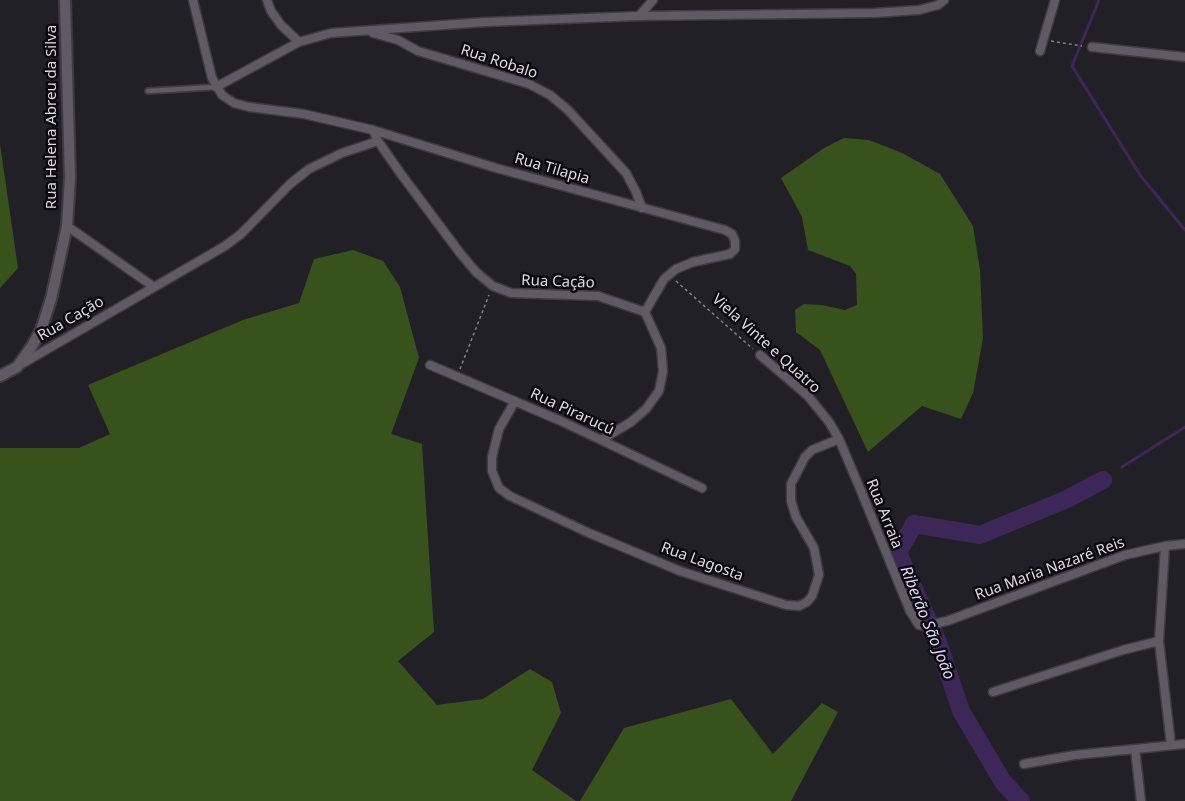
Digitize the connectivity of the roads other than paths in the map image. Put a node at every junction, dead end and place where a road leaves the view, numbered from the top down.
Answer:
1 (65, 0) edge
2 (192, 0) edge
3 (267, 0) edge
4 (653, 0) edge
5 (944, 0) edge
6 (1055, 0) edge
7 (639, 16) junction
8 (366, 32) junction
9 (299, 42) junction
10 (1089, 47) road end
11 (1040, 51) dead end
12 (1185, 57) edge
13 (216, 87) junction
14 (148, 91) dead end
15 (373, 130) junction
16 (378, 141) junction
17 (642, 208) junction
18 (67, 226) junction
19 (154, 287) junction
20 (645, 312) junction
21 (760, 355) road end
22 (430, 365) dead end
23 (17, 367) junction
24 (0, 376) edge
25 (515, 401) junction
26 (838, 439) junction
27 (601, 440) junction
28 (702, 488) dead end
29 (1185, 544) edge
30 (1165, 546) junction
31 (925, 626) joint
32 (1159, 641) junction
33 (993, 692) dead end
34 (1185, 744) edge
35 (1171, 746) junction
36 (1135, 749) junction
37 (1024, 764) dead end
38 (1141, 801) edge

1 - 18 street, Rua Helena Abreu da Silva
2 - 13 street
3 - 9 street
4 - 7 street
5 - 7 street
6 - 11 street
7 - 8 street
8 - 9 street
8 - 17 street, Rua Robalo
9 - 13 street
10 - 12 street
13 - 14 lane
13 - 15 street, Rua Tilapia
15 - 16 street, Rua Cação
15 - 17 street, Rua Tilapia
16 - 19 street, Rua Cação
16 - 20 street, Rua Cação
17 - 20 street, Rua Tilapia
18 - 19 street
18 - 23 street, Rua Helena Abreu da Silva
19 - 23 street, Rua Cação
20 - 27 street
21 - 26 street, Viela Vinte e Quatro
22 - 25 street, Rua Pirarucú
23 - 24 street
25 - 26 street, Rua Lagosta
25 - 27 street, Rua Pirarucú
26 - 31 street, Rua Arraia
27 - 28 street, Rua Pirarucú
29 - 30 street, Rua Maria Nazaré Reis
30 - 31 street, Rua Maria Nazaré Reis
30 - 32 street
32 - 33 street
32 - 35 street
34 - 35 street
35 - 36 street
36 - 37 street
36 - 38 street

